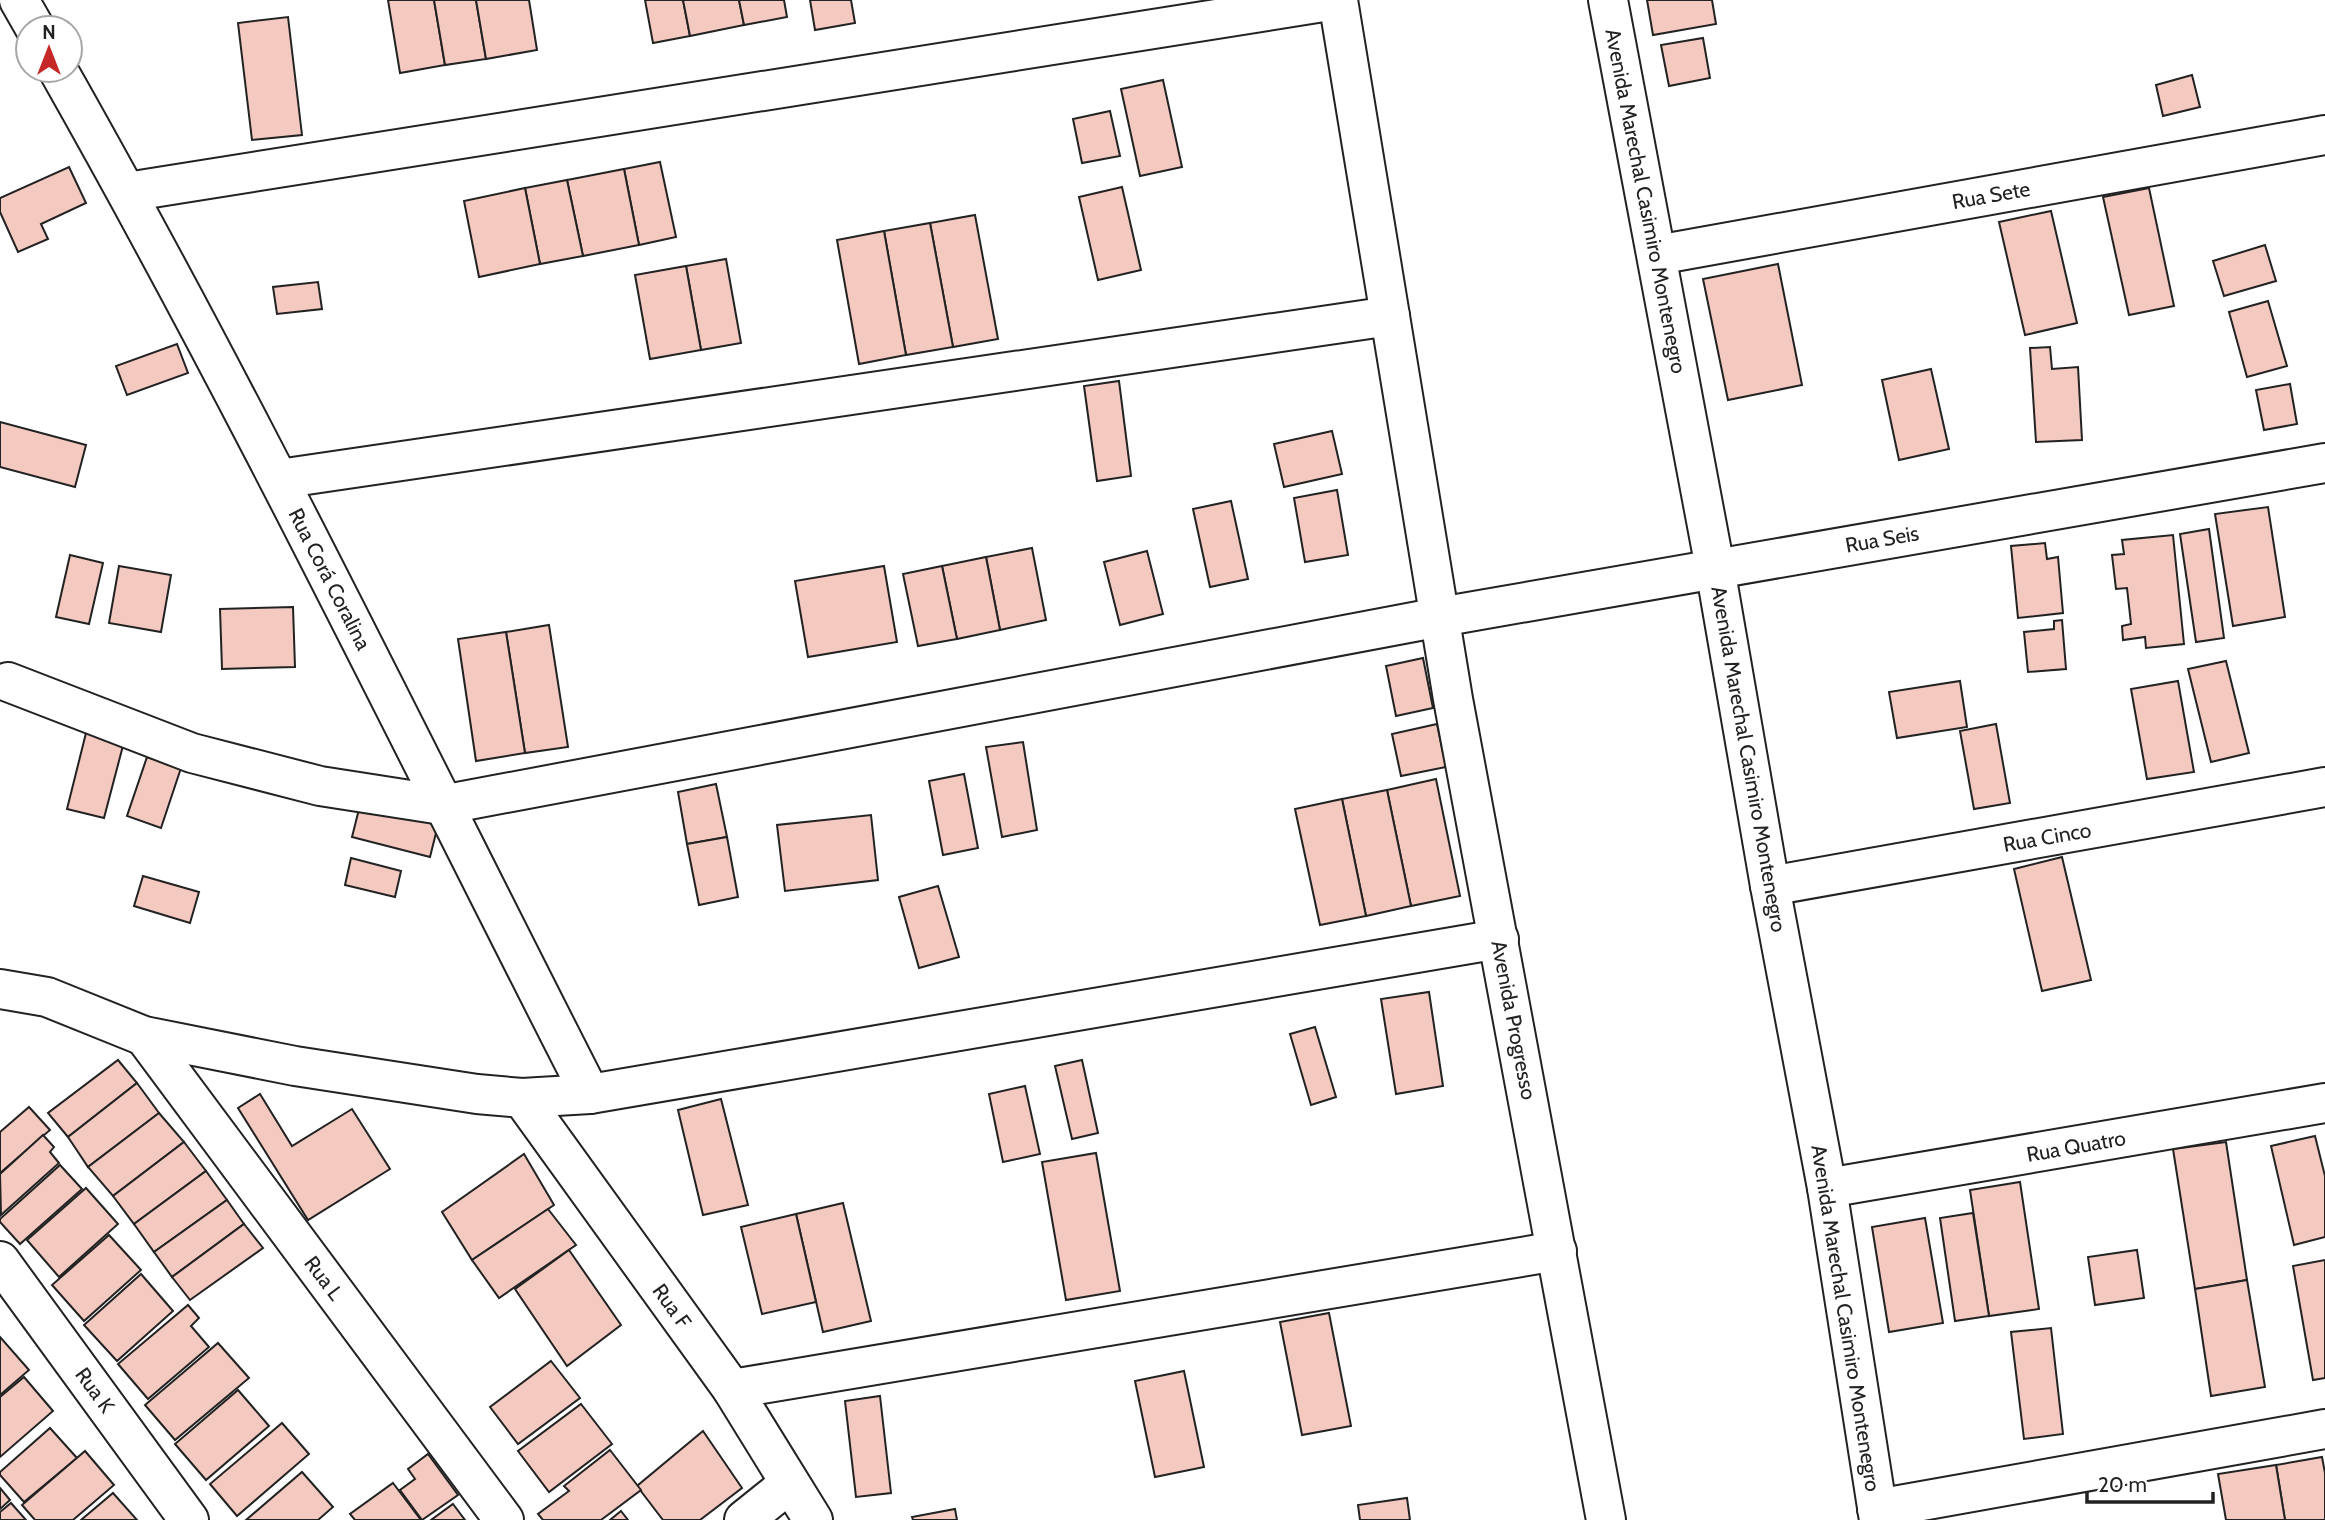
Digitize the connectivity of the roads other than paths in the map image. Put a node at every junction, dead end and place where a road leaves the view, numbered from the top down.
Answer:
1 (1337, 0) edge
2 (1608, 0) edge
3 (66, 84) edge
4 (2325, 135) edge
5 (127, 192) junction
6 (1657, 255) junction
7 (1390, 316) junction
8 (2325, 463) edge
9 (279, 479) junction
10 (1715, 568) junction
11 (1440, 617) junction
12 (8, 682) dead end
13 (2325, 787) edge
14 (442, 804) junction
15 (1770, 886) junction
16 (1499, 939) junction
17 (0, 989) edge
18 (144, 1036) junction
19 (590, 1094) junction
20 (522, 1098) junction
21 (2325, 1103) edge
22 (1827, 1188) junction
23 (1557, 1251) junction
24 (0, 1261) edge
25 (732, 1390) junction
26 (2325, 1429) edge
27 (789, 1484) junction
28 (1878, 1515) edge
29 (189, 1520) edge
30 (504, 1520) edge
31 (744, 1520) edge
32 (813, 1520) edge
33 (1606, 1520) edge

1 - 5 street
1 - 7 street, Avenida Progresso
2 - 6 street, Avenida Marechal Casimiro Montenegro
3 - 5 street, Rua Corá Coralina
4 - 6 street, Rua Sete
5 - 9 street, Rua Corá Coralina
6 - 10 street, Avenida Marechal Casimiro Montenegro
7 - 9 street
7 - 11 street, Avenida Progresso
8 - 10 street, Rua Seis
9 - 14 street, Rua Corá Coralina
10 - 11 street, Rua Seis
10 - 15 street, Avenida Marechal Casimiro Montenegro
11 - 14 street, Rua Seis
11 - 16 street, Avenida Progresso
12 - 14 street, Rua Seis
13 - 15 street, Rua Cinco
14 - 19 street, Rua Corá Coralina
15 - 22 street, Avenida Marechal Casimiro Montenegro
16 - 19 street
16 - 23 street, Avenida Progresso
17 - 18 street
18 - 20 street
18 - 30 street, Rua L
19 - 20 street
20 - 25 street, Rua F
21 - 22 street, Rua Quatro
22 - 28 street, Avenida Marechal Casimiro Montenegro
23 - 25 street
23 - 33 street, Avenida Progresso
24 - 29 street, Rua K
25 - 27 street, Rua F
26 - 28 street
27 - 31 street
27 - 32 street, Rua F

